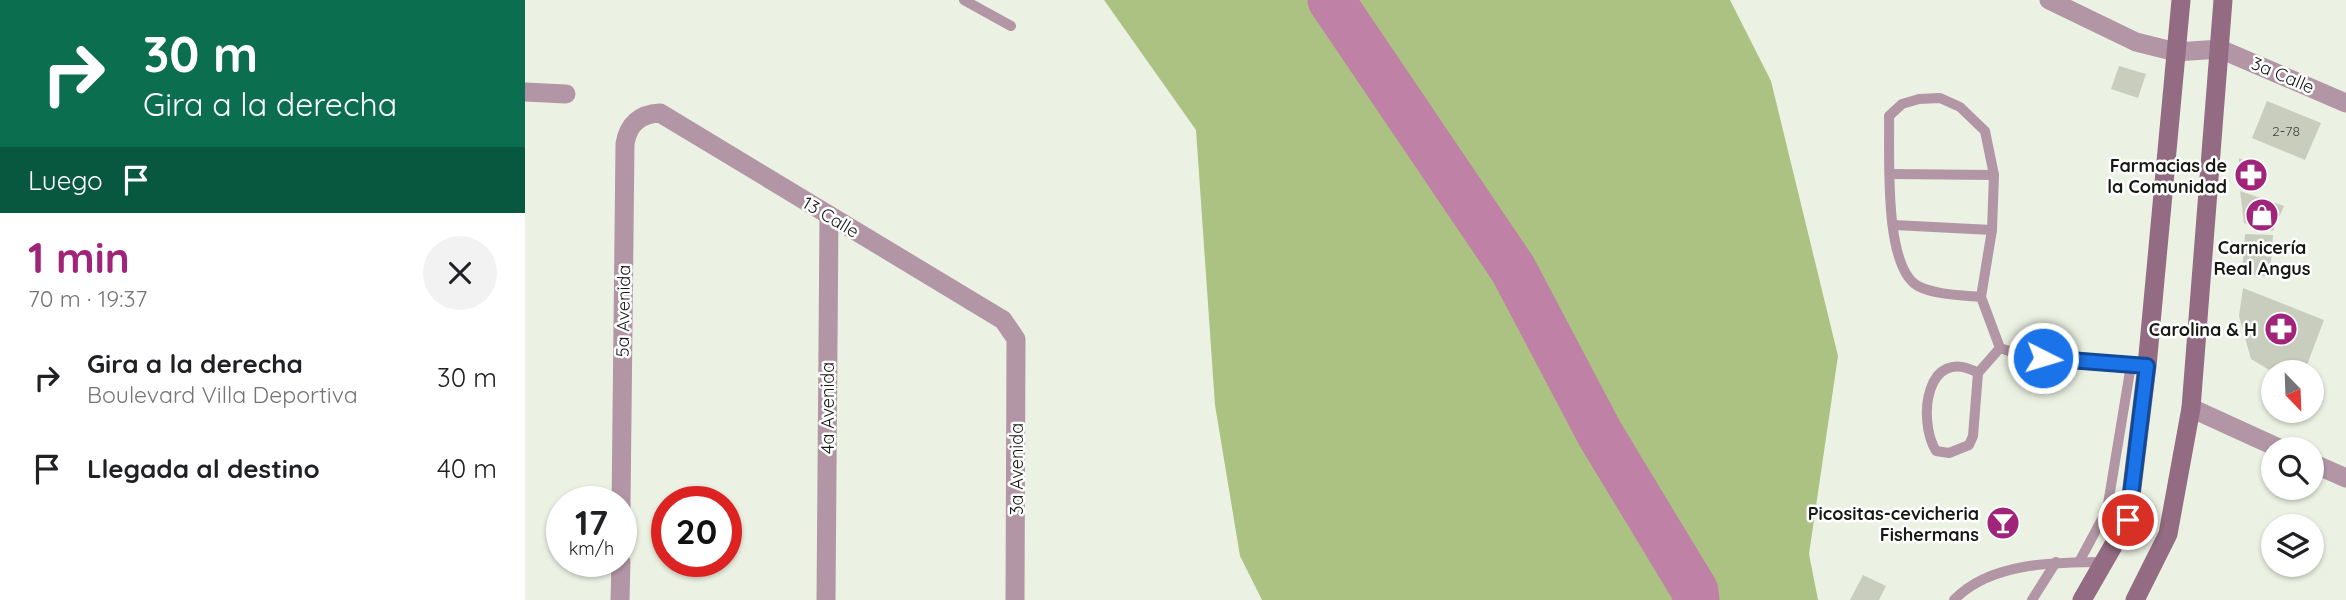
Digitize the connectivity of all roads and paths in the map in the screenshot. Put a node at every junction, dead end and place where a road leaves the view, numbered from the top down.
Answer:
1 (964, 0) edge
2 (2049, 0) edge
3 (2181, 0) edge
4 (2223, 0) edge
5 (1011, 26) dead end
6 (2220, 49) junction
7 (2176, 52) junction
8 (525, 92) edge
9 (566, 94) dead end
10 (2346, 103) edge
11 (638, 119) joint
12 (1891, 174) junction
13 (1994, 174) junction
14 (829, 215) junction
15 (1894, 225) junction
16 (1992, 230) junction
17 (1981, 297) junction
18 (1016, 339) joint
19 (2000, 348) junction
20 (2139, 366) junction
21 (1978, 373) junction
22 (2191, 408) junction
23 (2261, 440) edge
24 (2324, 468) edge
25 (2346, 478) edge
26 (621, 486) edge
27 (2056, 562) junction
28 (2079, 562) junction
29 (2105, 562) junction
30 (621, 577) edge
31 (620, 600) edge
32 (826, 600) edge
33 (1016, 600) edge
34 (1954, 600) edge
35 (2032, 600) edge
36 (2082, 600) edge
37 (2135, 600) edge

1 - 5 lane
2 - 7 street
3 - 7 main road
4 - 6 main road
6 - 7 street
6 - 10 street, 3a Calle
6 - 22 main road
7 - 20 main road
8 - 9 street
11 - 14 street, 13 Calle
11 - 26 street, 5a Avenida
12 - 13 lane
12 - 13 lane
12 - 15 lane
13 - 16 lane
14 - 18 street, 13 Calle
14 - 32 street, 4a Avenida
15 - 16 lane
15 - 17 lane
16 - 17 lane
17 - 19 lane
18 - 33 street, 3a Avenida
19 - 20 lane
19 - 21 lane
20 - 28 lane
20 - 29 main road
21 - 21 lane
22 - 23 street
22 - 37 main road
24 - 25 street
27 - 28 lane
27 - 34 lane
27 - 35 lane
28 - 29 lane
29 - 36 main road
30 - 31 street

